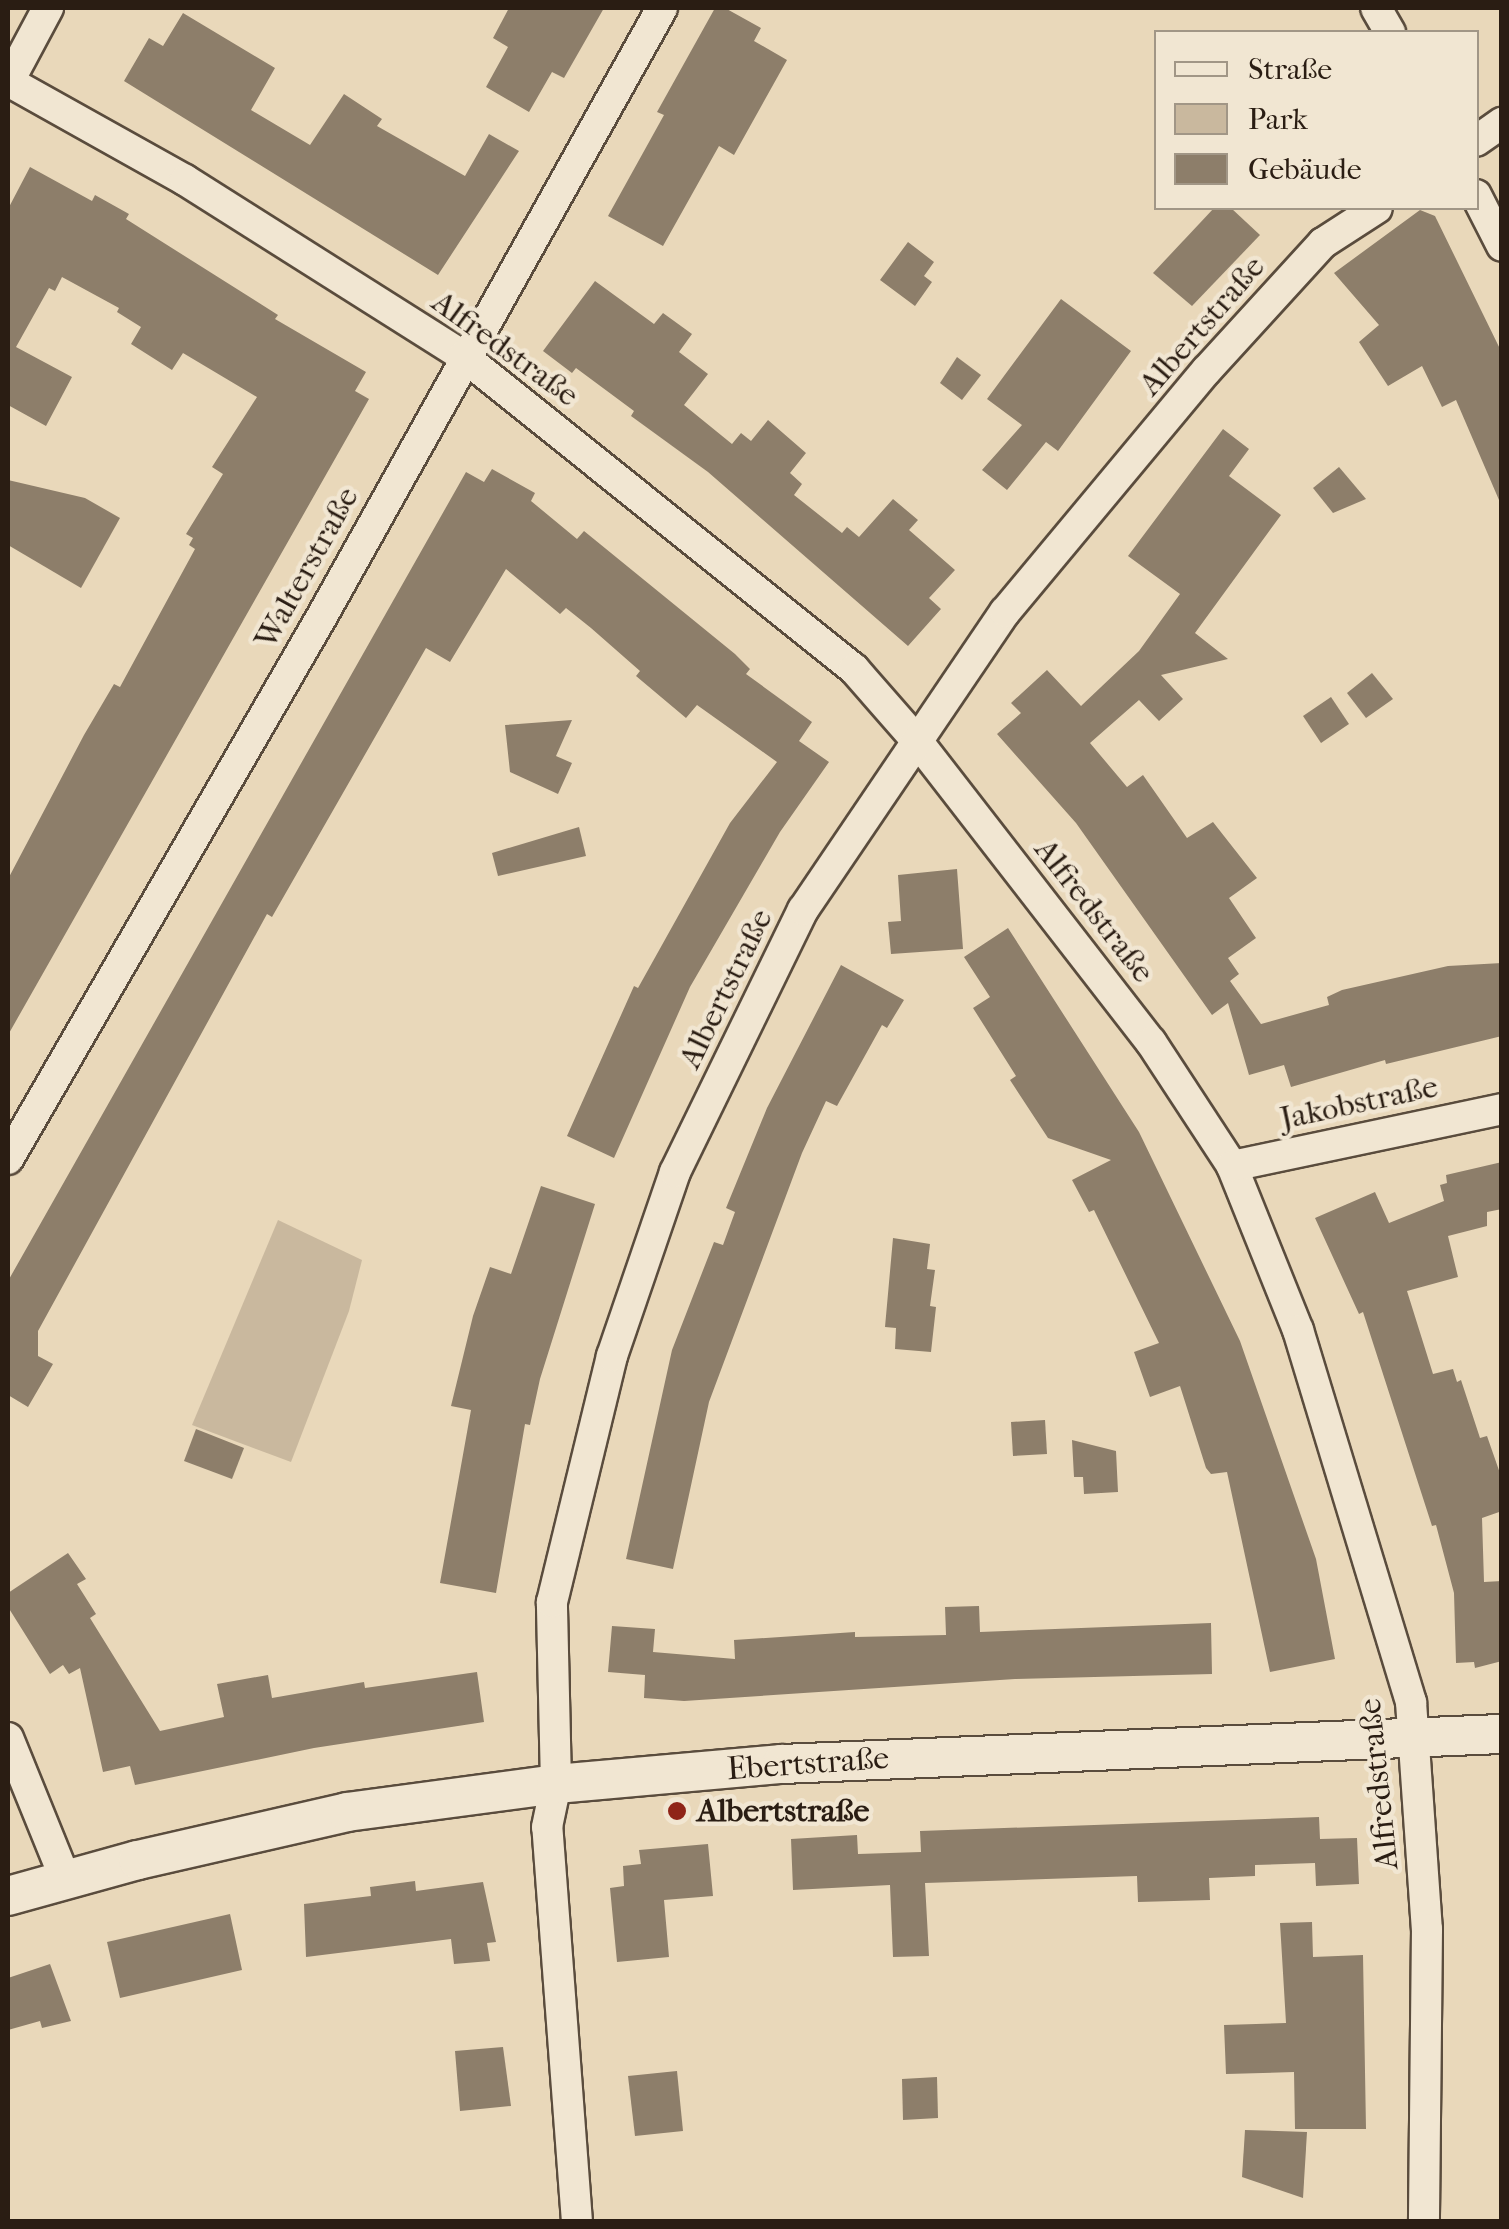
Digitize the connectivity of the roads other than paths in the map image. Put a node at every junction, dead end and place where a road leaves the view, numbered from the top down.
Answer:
1 (48, 8) edge
2 (662, 8) edge
3 (1376, 8) edge
4 (1389, 30) edge
5 (8, 81) edge
6 (1502, 123) edge
7 (1479, 139) edge
8 (1479, 201) edge
9 (1374, 210) edge
10 (1502, 246) edge
11 (464, 356) junction
12 (918, 742) junction
13 (1502, 1109) edge
14 (8, 1159) edge
15 (1232, 1166) junction
16 (1502, 1734) edge
17 (8, 1738) edge
18 (1414, 1738) junction
19 (556, 1784) junction
20 (66, 1881) junction
21 (8, 1896) edge
22 (578, 2222) edge
23 (1424, 2222) edge

1 - 5 street
2 - 11 street, Walterstraße
3 - 4 street
5 - 11 street, Alfredstraße
6 - 7 street
8 - 10 street
9 - 12 street, Albertstraße
11 - 12 street, Alfredstraße
11 - 14 street, Walterstraße
12 - 15 street, Alfredstraße
12 - 19 street, Albertstraße
13 - 15 street, Jakobstraße
15 - 18 street, Alfredstraße
16 - 18 street, Ebertstraße
17 - 20 street
18 - 19 street, Ebertstraße
18 - 23 street, Alfredstraße
19 - 20 street, Ebertstraße
19 - 22 street, Albertstraße
20 - 21 street, Ebertstraße

